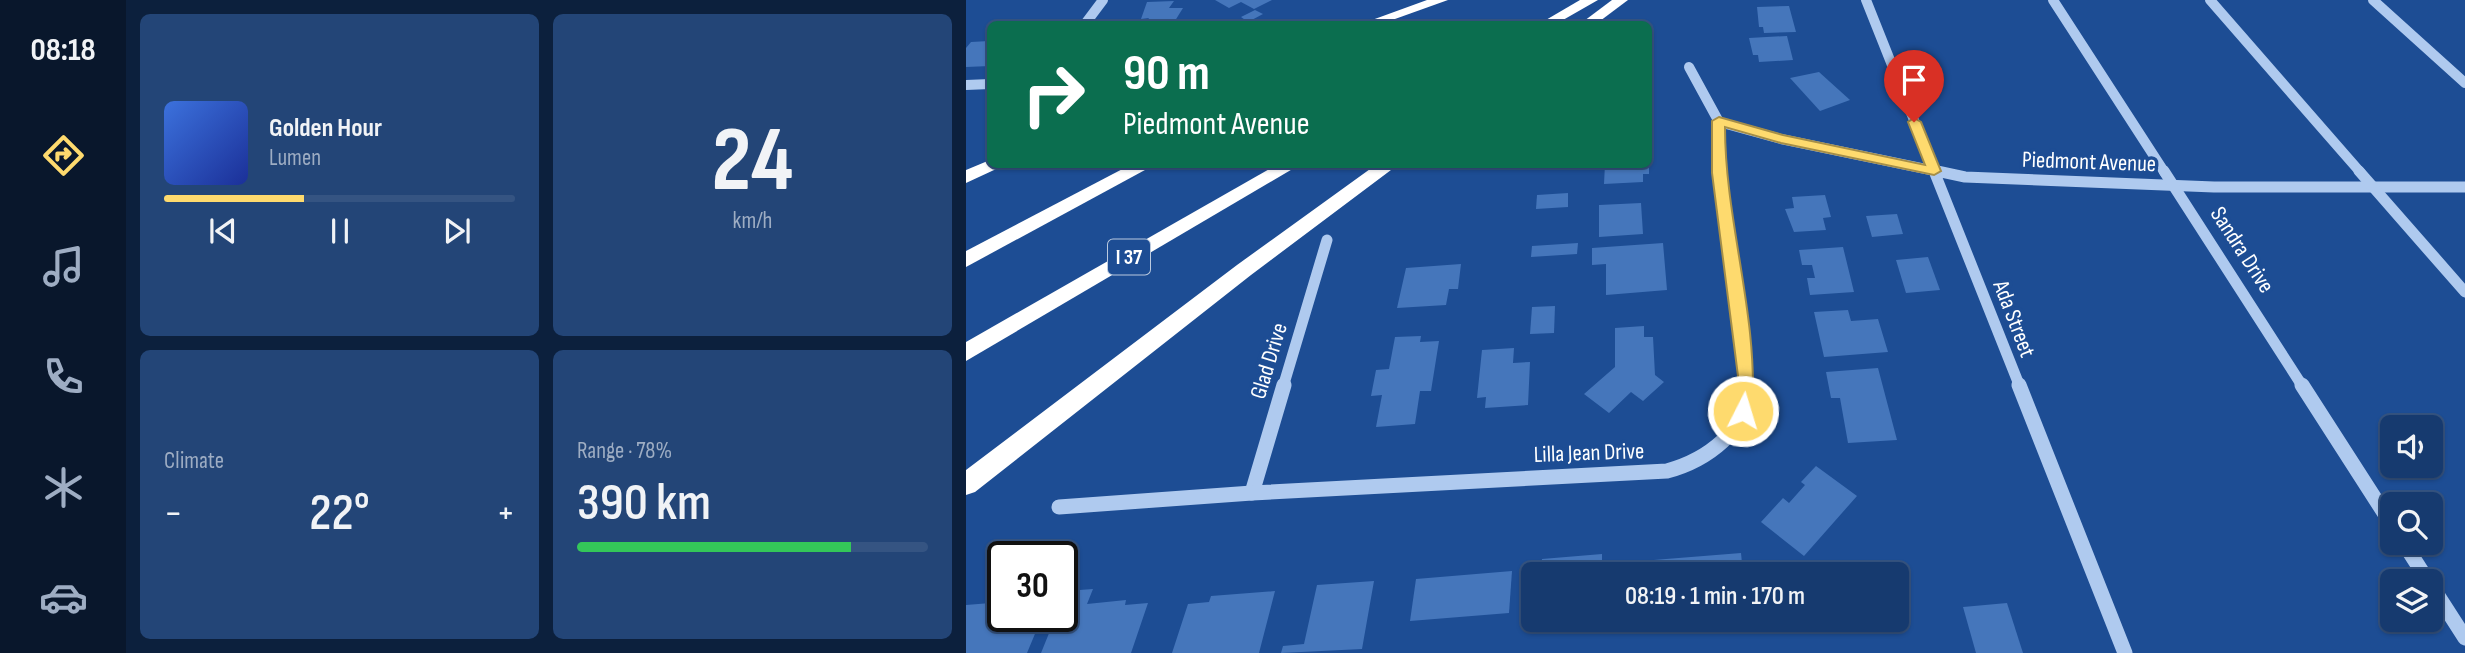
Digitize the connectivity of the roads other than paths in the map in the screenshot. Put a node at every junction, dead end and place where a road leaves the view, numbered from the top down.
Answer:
1 (1103, 0) edge
2 (1441, 0) edge
3 (1460, 0) edge
4 (1591, 0) edge
5 (1621, 0) edge
6 (1866, 0) edge
7 (2053, 0) edge
8 (2210, 0) edge
9 (2373, 0) edge
10 (1087, 21) edge
11 (1377, 21) edge
12 (1419, 21) edge
13 (1552, 21) edge
14 (1591, 21) edge
15 (1689, 67) dead end
16 (2465, 83) edge
17 (987, 84) edge
18 (966, 85) edge
19 (1719, 121) junction
20 (988, 168) edge
21 (1139, 168) edge
22 (1285, 168) edge
23 (1384, 168) edge
24 (1934, 171) junction
25 (966, 177) edge
26 (2173, 185) junction
27 (2465, 187) edge
28 (2375, 188) junction
29 (1327, 240) dead end
30 (966, 260) edge
31 (2465, 292) edge
32 (966, 352) edge
33 (966, 484) edge
34 (1252, 493) junction
35 (2380, 506) edge
36 (1059, 507) dead end
37 (2443, 604) edge
38 (2465, 638) edge
39 (2125, 653) edge

1 - 10 street
2 - 11 highway
3 - 12 highway
4 - 13 highway
5 - 14 highway
6 - 24 street, Ada Street
7 - 26 street, Sandra Drive
8 - 28 street
9 - 16 street
15 - 19 street
17 - 18 street
19 - 24 street, Piedmont Avenue
19 - 34 street, Lilla Jean Drive
20 - 25 highway
21 - 30 highway
22 - 32 highway, I 37
23 - 33 highway
24 - 26 street, Piedmont Avenue
24 - 39 street, Ada Street
26 - 28 street, Piedmont Avenue
26 - 35 street, Sandra Drive
27 - 28 street, Piedmont Avenue
28 - 31 street
29 - 34 street, Glad Drive
34 - 36 street, Lilla Jean Drive
37 - 38 street

